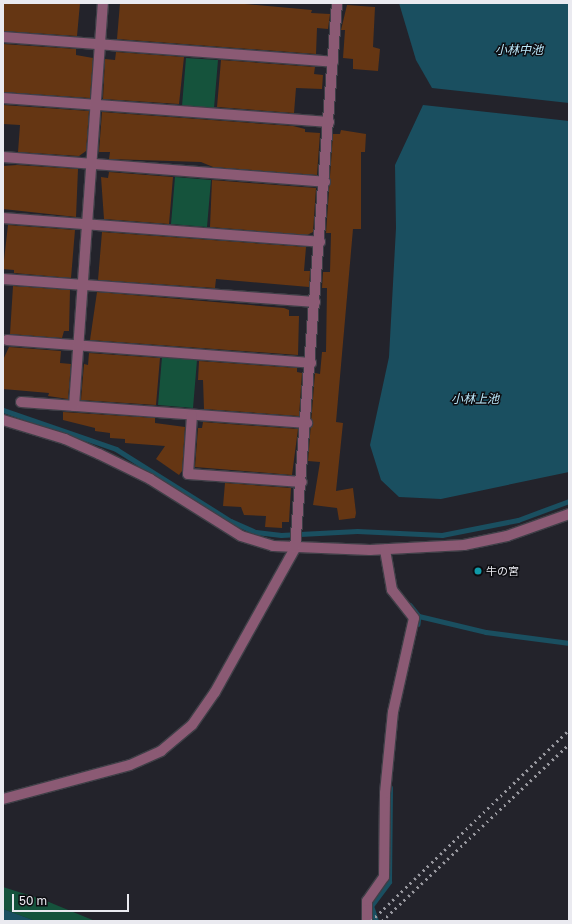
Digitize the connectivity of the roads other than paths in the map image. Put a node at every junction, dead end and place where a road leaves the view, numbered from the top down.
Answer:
1 (103, 3) edge
2 (336, 3) edge
3 (3, 37) edge
4 (100, 44) junction
5 (333, 62) junction
6 (3, 98) edge
7 (96, 105) junction
8 (328, 122) junction
9 (3, 157) edge
10 (92, 164) junction
11 (324, 182) junction
12 (3, 218) edge
13 (87, 224) junction
14 (320, 242) junction
15 (3, 279) edge
16 (83, 284) junction
17 (315, 302) junction
18 (7, 340) dead end
19 (78, 346) junction
20 (311, 363) junction
21 (21, 402) dead end
22 (74, 406) junction
23 (192, 415) junction
24 (3, 420) edge
25 (306, 423) junction
26 (302, 482) junction
27 (569, 514) edge
28 (297, 540) junction
29 (385, 550) junction
30 (3, 799) edge
31 (367, 921) edge

1 - 4 street
2 - 5 street
3 - 4 street
4 - 5 street
4 - 7 street
5 - 8 street
6 - 7 street
7 - 8 street
7 - 10 street
8 - 11 street
9 - 10 street
10 - 11 street
10 - 13 street
11 - 14 street
12 - 13 street
13 - 14 street
13 - 16 street
14 - 17 street
15 - 16 street
16 - 17 street
16 - 19 street
17 - 20 street
18 - 19 street
19 - 20 street
19 - 22 street
20 - 25 street
21 - 22 street
22 - 23 street
23 - 25 street
23 - 26 street
24 - 28 street
25 - 26 street
26 - 28 street
27 - 29 street
28 - 29 street
28 - 30 street
29 - 31 street

